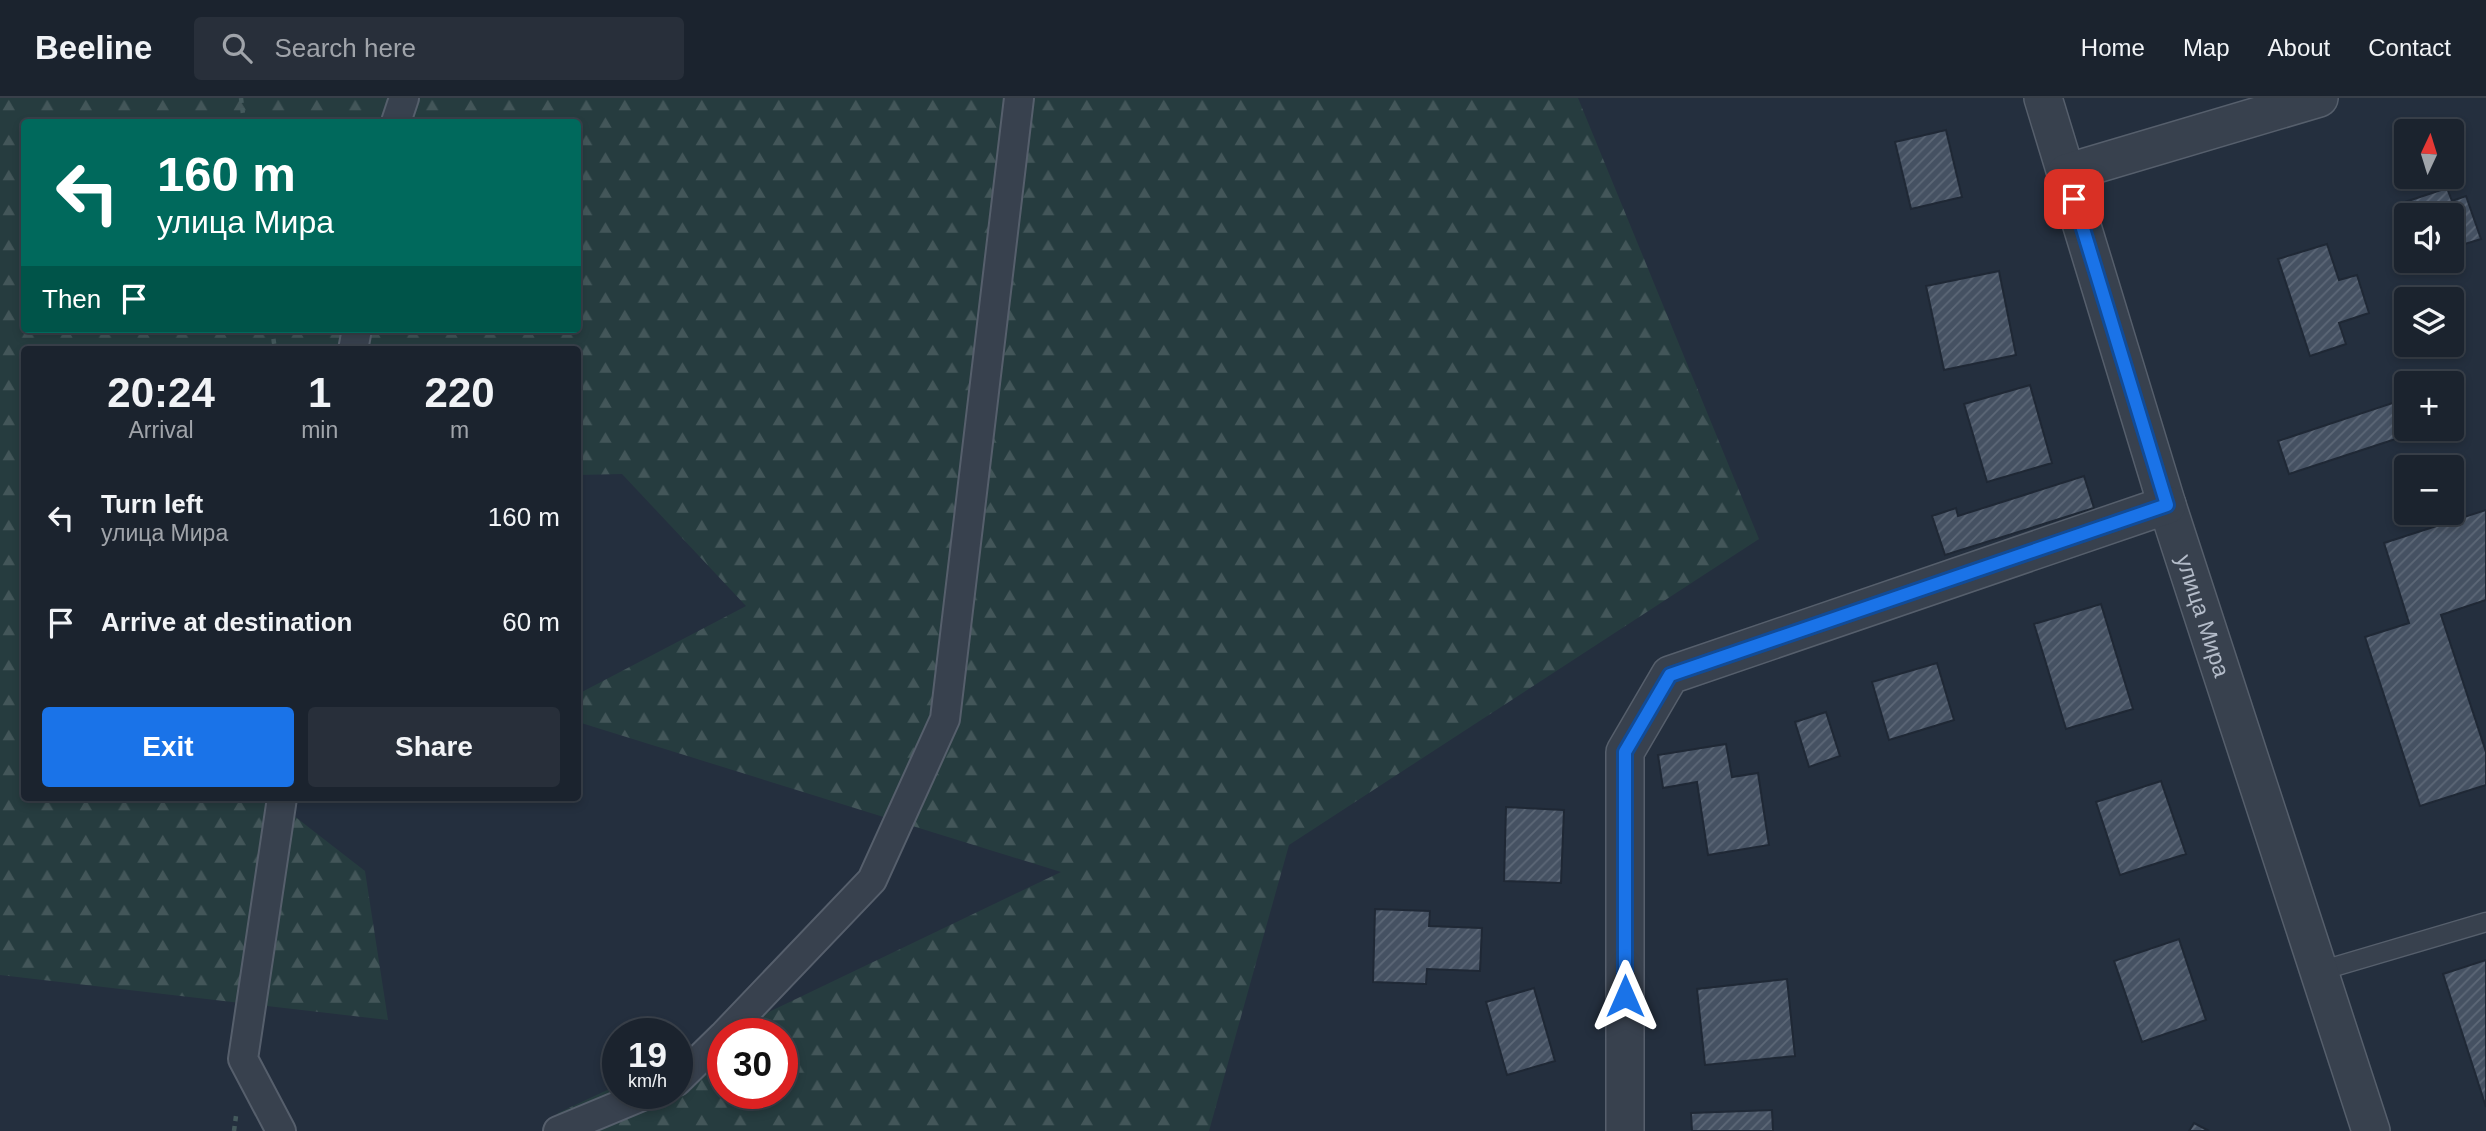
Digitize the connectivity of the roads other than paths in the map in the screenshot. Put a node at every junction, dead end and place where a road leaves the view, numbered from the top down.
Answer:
1 (404, 98) edge
2 (1019, 98) edge
3 (2043, 98) edge
4 (2319, 98) edge
5 (397, 119) edge
6 (2066, 173) junction
7 (2167, 505) junction
8 (282, 801) edge
9 (2486, 922) edge
10 (2320, 971) junction
11 (740, 1018) edge
12 (707, 1052) edge
13 (693, 1065) edge
14 (611, 1109) edge
15 (281, 1131) edge
16 (558, 1131) edge
17 (1625, 1131) edge
18 (2371, 1131) edge

1 - 5 street
2 - 11 street
3 - 6 street, улица Мира
4 - 6 street
6 - 7 street, улица Мира
7 - 10 street, улица Мира
7 - 17 street
8 - 15 street
9 - 10 lane
10 - 18 street, улица Мира
12 - 13 street
14 - 16 street

